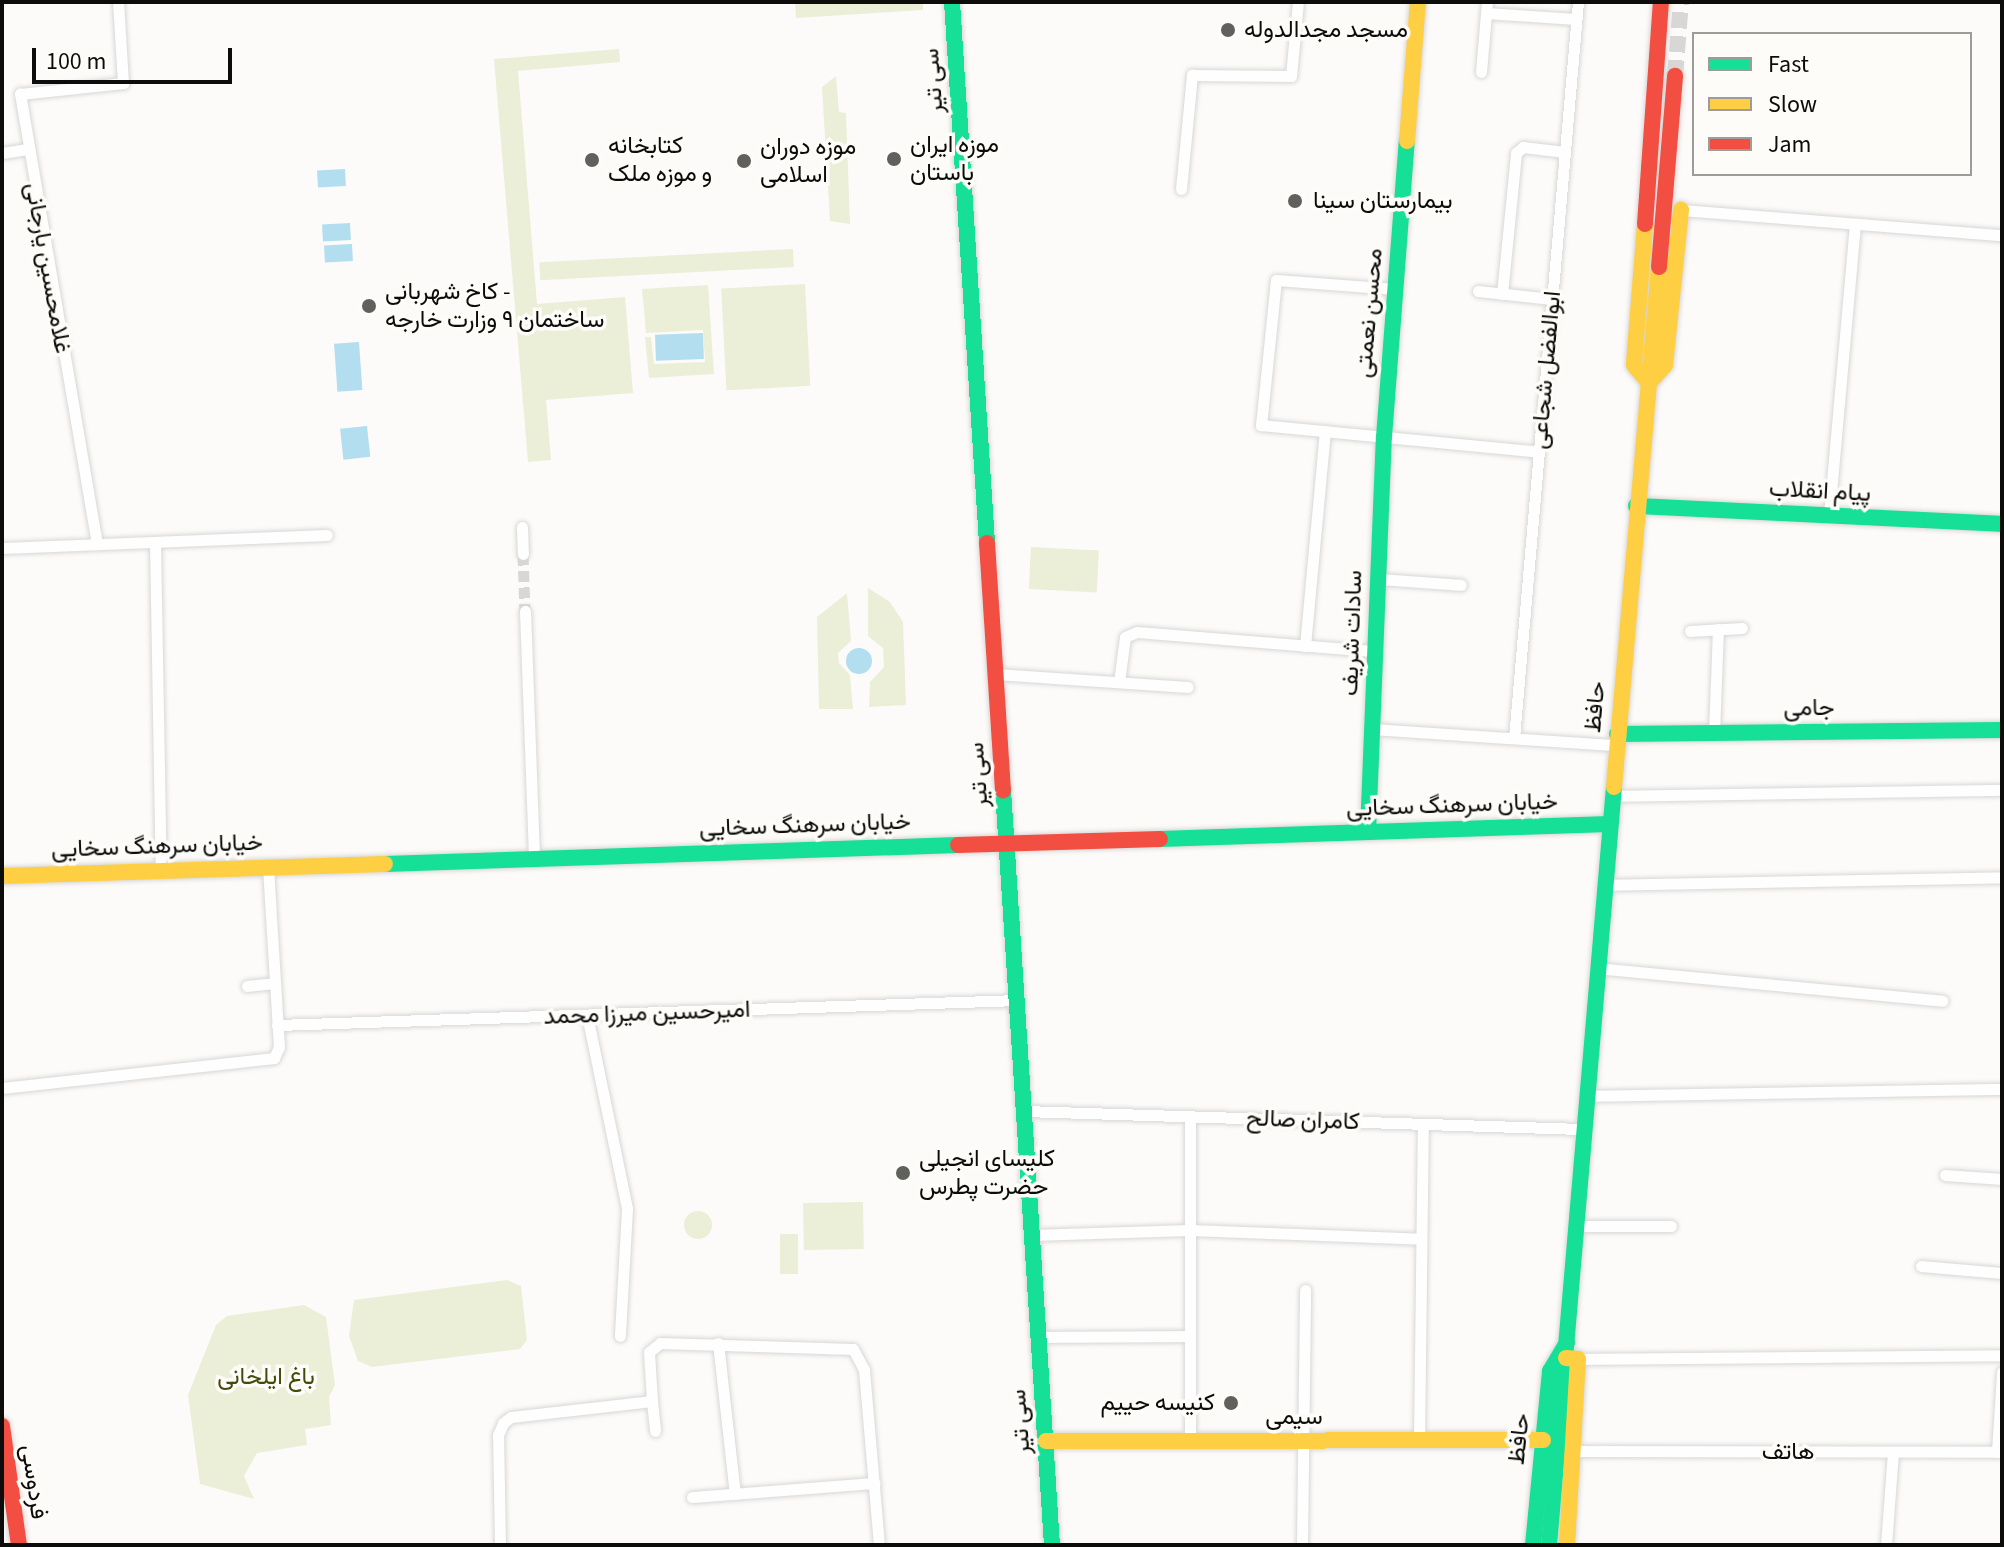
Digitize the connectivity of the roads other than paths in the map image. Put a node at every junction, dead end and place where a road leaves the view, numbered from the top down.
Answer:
1 (118, 2) edge
2 (952, 2) edge
3 (1298, 2) edge
4 (1418, 2) edge
5 (1578, 2) edge
6 (1661, 2) edge
7 (1486, 7) edge
8 (1576, 19) junction
9 (1481, 72) dead end
10 (1675, 76) tunnel mouth
11 (26, 149) junction
12 (1565, 152) junction
13 (2, 153) edge
14 (1181, 189) dead end
15 (1681, 210) joint
16 (1855, 224) junction
17 (2002, 235) edge
18 (1395, 289) junction
19 (1478, 291) dead end
20 (1502, 294) junction
21 (1552, 299) junction
22 (1649, 383) junction
23 (1325, 431) junction
24 (1384, 437) junction
25 (1539, 452) junction
26 (1636, 506) junction
27 (1829, 515) junction
28 (2002, 524) edge
29 (522, 527) dead end
30 (327, 535) dead end
31 (155, 542) junction
32 (97, 544) junction
33 (2, 548) edge
34 (523, 554) tunnel mouth
35 (1378, 579) junction
36 (1461, 585) dead end
37 (525, 611) tunnel mouth
38 (1742, 628) dead end
39 (1718, 629) junction
40 (1690, 631) dead end
41 (1305, 646) junction
42 (1375, 651) junction
43 (996, 674) junction
44 (1119, 682) junction
45 (1188, 687) dead end
46 (1372, 729) junction
47 (2002, 730) edge
48 (1714, 733) junction
49 (1514, 738) junction
50 (1616, 739) junction
51 (2002, 790) edge
52 (1611, 796) junction
53 (1609, 824) junction
54 (1368, 832) junction
55 (1007, 843) junction
56 (534, 858) junction
57 (268, 866) junction
58 (161, 870) junction
59 (2, 876) edge
60 (2002, 877) edge
61 (1603, 885) junction
62 (1596, 968) junction
63 (274, 983) junction
64 (247, 986) dead end
65 (1017, 1000) junction
66 (1942, 1001) dead end
67 (587, 1015) junction
68 (277, 1025) junction
69 (2, 1088) edge
70 (2002, 1089) edge
71 (1585, 1096) junction
72 (1024, 1111) junction
73 (1190, 1117) junction
74 (1423, 1124) junction
75 (1582, 1129) junction
76 (1945, 1175) dead end
77 (2002, 1179) edge
78 (1574, 1226) junction
79 (1671, 1226) dead end
80 (1190, 1230) junction
81 (1032, 1235) junction
82 (1421, 1239) junction
83 (1921, 1266) dead end
84 (2002, 1273) edge
85 (1305, 1290) dead end
86 (620, 1336) dead end
87 (1190, 1336) junction
88 (1039, 1337) junction
89 (718, 1343) junction
90 (1570, 1353) junction
91 (2002, 1355) edge
92 (2002, 1372) edge
93 (652, 1401) junction
94 (2, 1426) edge
95 (655, 1431) dead end
96 (1543, 1440) junction
97 (1046, 1441) junction
98 (1190, 1441) junction
99 (1303, 1441) junction
100 (1419, 1441) junction
101 (1574, 1451) junction
102 (1893, 1452) junction
103 (1999, 1452) edge
104 (5, 1466) edge
105 (874, 1483) junction
106 (735, 1494) junction
107 (692, 1497) dead end
108 (19, 1545) edge
109 (500, 1545) edge
110 (879, 1545) edge
111 (1052, 1545) edge
112 (1302, 1545) edge
113 (1533, 1545) edge
114 (1549, 1545) edge
115 (1567, 1545) edge
116 (1886, 1545) edge

1 - 11 street, غلامحسین یارجانی
2 - 43 main road, سی تیر
3 - 14 street
4 - 18 main road, محسن نعمتی
5 - 8 street, ابوالفضل شجاعی
6 - 22 main road
7 - 8 street
7 - 9 street
8 - 12 street, ابوالفضل شجاعی
10 - 22 main road, حافظ
11 - 13 street
11 - 32 street, غلامحسین یارجانی
12 - 20 street
12 - 21 street, ابوالفضل شجاعی
15 - 16 street
15 - 22 main road
16 - 17 street
16 - 27 street
18 - 23 street
18 - 24 main road, محسن نعمتی
19 - 20 street
20 - 21 street
21 - 25 street, ابوالفضل شجاعی
22 - 26 main road, حافظ
23 - 24 street
23 - 41 street
24 - 25 street
24 - 35 main road, سادات شریف
25 - 49 street, ابوالفضل شجاعی
26 - 27 main road, پیام انقلاب
26 - 50 main road, حافظ
27 - 28 main road, پیام انقلاب
29 - 34 street
30 - 31 street
31 - 32 street
31 - 58 street
32 - 33 street
35 - 36 street
35 - 42 main road, سادات شریف
37 - 56 street
38 - 39 street
39 - 40 street
39 - 48 street
41 - 42 street
41 - 44 street
42 - 46 main road, سادات شریف
43 - 44 street
43 - 55 main road, سی تیر
44 - 45 street
46 - 49 street
46 - 54 main road, سادات شریف
47 - 48 main road, جامی
48 - 50 main road, جامی
49 - 50 street
50 - 52 main road, حافظ
51 - 52 street
52 - 53 main road, حافظ
53 - 54 main road, خیابان سرهنگ سخایی
53 - 61 main road, حافظ
54 - 55 main road, خیابان سرهنگ سخایی
55 - 56 main road, خیابان سرهنگ سخایی
55 - 65 main road, سی تیر
56 - 57 main road, خیابان سرهنگ سخایی
57 - 58 main road, خیابان سرهنگ سخایی
57 - 63 street
58 - 59 main road, خیابان سرهنگ سخایی
60 - 61 street
61 - 62 main road, حافظ
62 - 66 street
62 - 71 main road, حافظ
63 - 64 street
63 - 68 street
65 - 67 street, امیرحسین میرزا محمد
65 - 72 main road, سی تیر
67 - 68 street, امیرحسین میرزا محمد
67 - 86 street
68 - 69 street
70 - 71 street
71 - 75 main road, حافظ
72 - 73 street, کامران صالح
72 - 81 main road, سی تیر
73 - 74 street, کامران صالح
73 - 80 street
74 - 75 street, کامران صالح
74 - 82 street
75 - 78 main road, حافظ
76 - 77 street
78 - 79 street
78 - 90 main road, حافظ
80 - 81 street
80 - 82 street
80 - 87 street
81 - 88 main road, سی تیر
82 - 100 street
83 - 84 street
85 - 99 street
87 - 88 street
87 - 98 street
88 - 97 main road, سی تیر
89 - 93 street
89 - 105 street
89 - 106 street
90 - 91 street
90 - 96 main road, حافظ
90 - 101 main road, حافظ
90 - 114 main road, حافظ
92 - 103 street
93 - 95 street
93 - 109 street
94 - 104 main road, فردوسی
96 - 100 main road, سیمی
96 - 113 main road, حافظ
97 - 98 main road, سیمی
97 - 111 main road, سی تیر
98 - 99 main road, سیمی
99 - 100 main road, سیمی
99 - 112 street
101 - 102 street, هاتف
101 - 115 main road, حافظ
102 - 103 street, هاتف
102 - 116 street
104 - 108 main road, فردوسی
105 - 106 street
105 - 110 street
106 - 107 street

